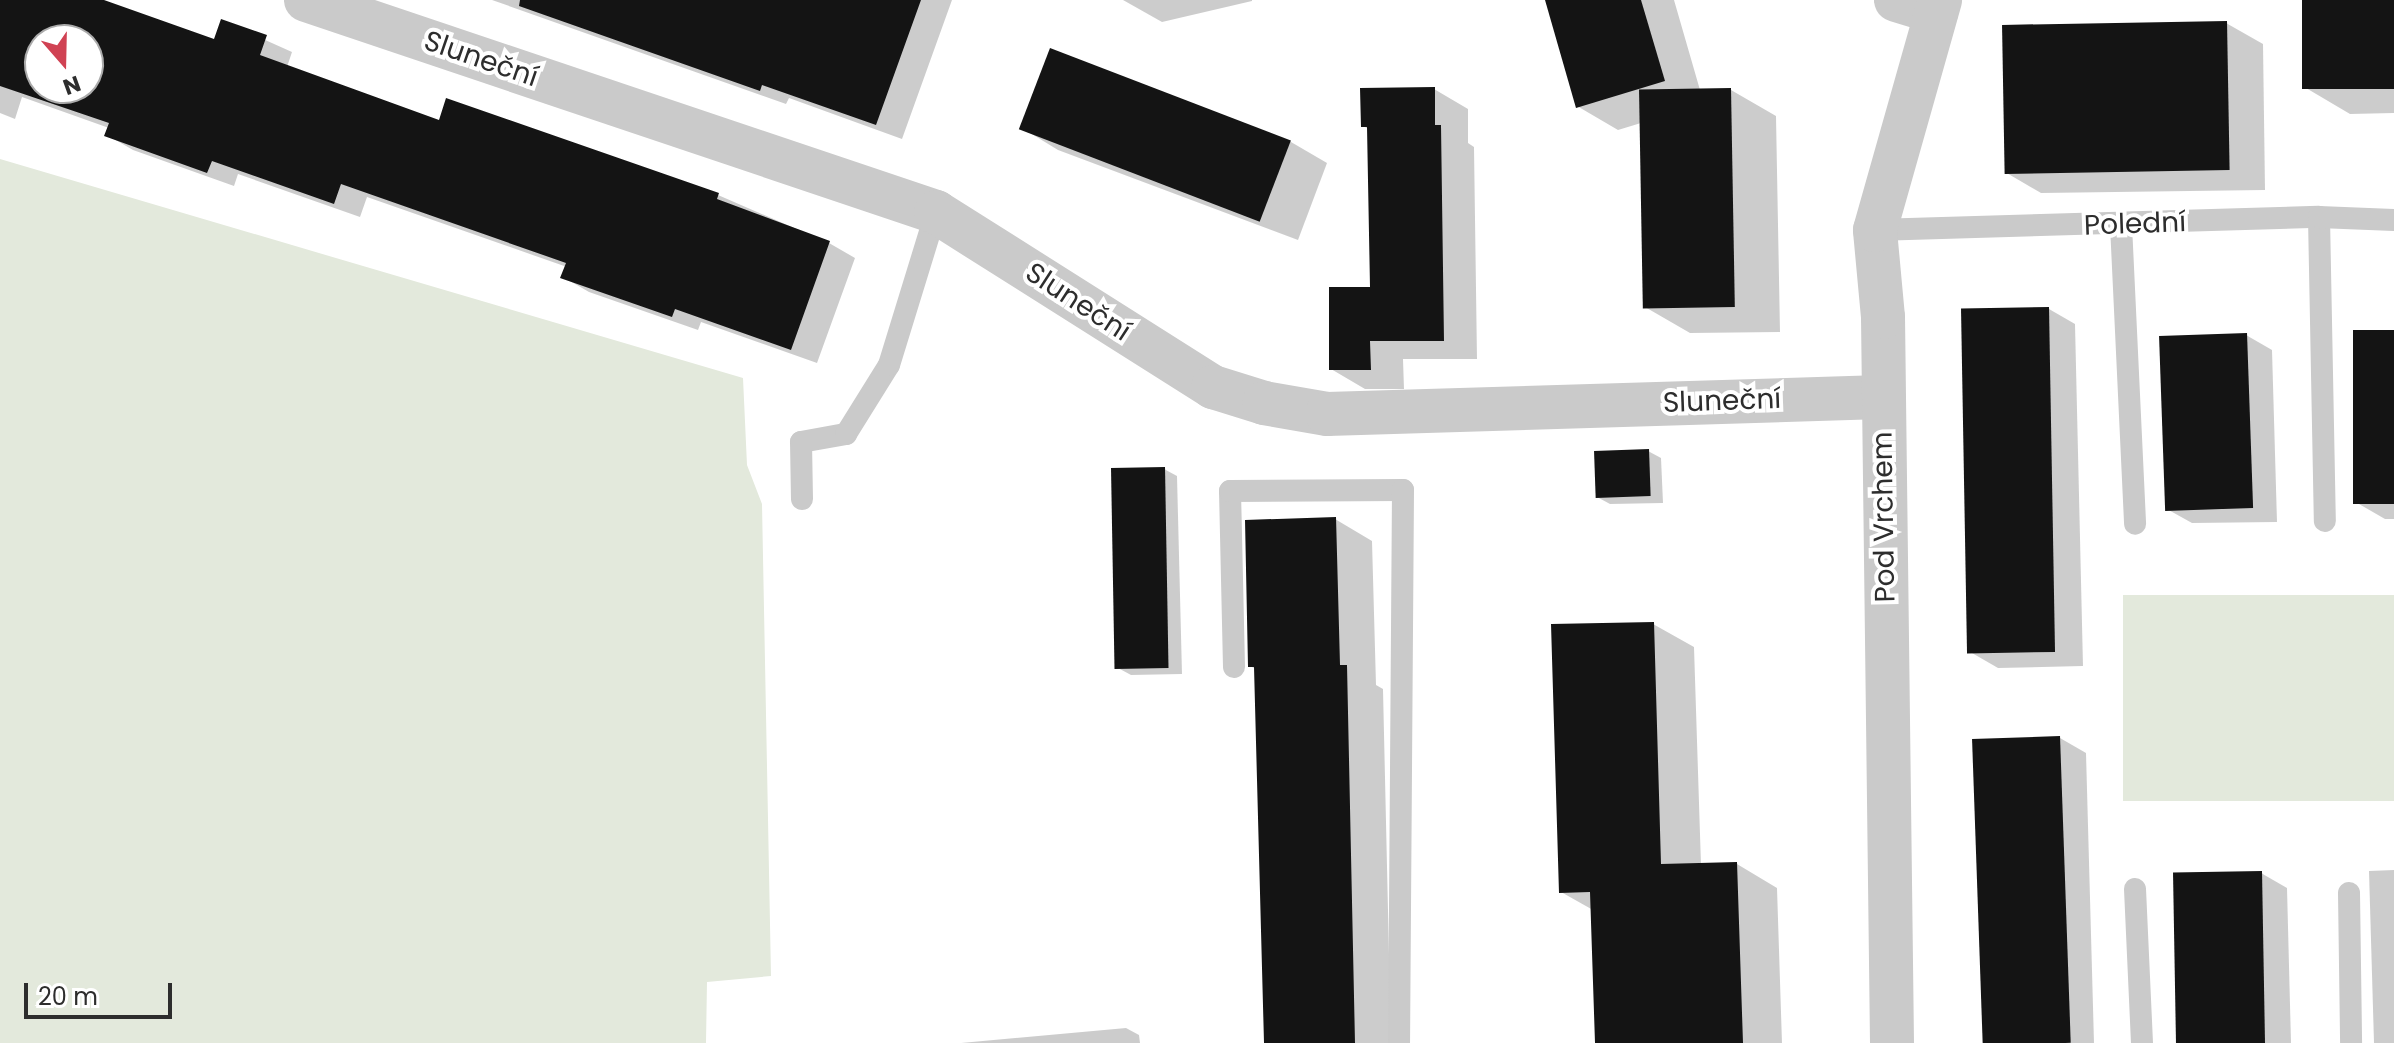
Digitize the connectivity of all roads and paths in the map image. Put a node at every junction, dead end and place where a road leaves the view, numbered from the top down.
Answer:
1 (324, 3) edge
2 (1924, 4) edge
3 (936, 212) junction
4 (2319, 217) junction
5 (2394, 220) edge
6 (2121, 225) junction
7 (1875, 230) junction
8 (1882, 397) junction
9 (802, 499) dead end
10 (2325, 521) dead end
11 (2135, 524) dead end
12 (1234, 667) dead end
13 (2135, 889) dead end
14 (2349, 893) dead end
15 (1399, 1043) edge
16 (1892, 1043) edge
17 (2142, 1043) edge
18 (2351, 1043) edge

1 - 3 street, Sluneční
2 - 7 street, Pod Vrchem
3 - 8 street, Sluneční
3 - 9 lane
4 - 5 lane, Polední
4 - 6 lane, Polední
4 - 10 lane
6 - 7 lane, Polední
6 - 11 lane
7 - 8 street, Pod Vrchem
8 - 16 street, Pod Vrchem
12 - 15 lane
13 - 17 lane
14 - 18 lane

